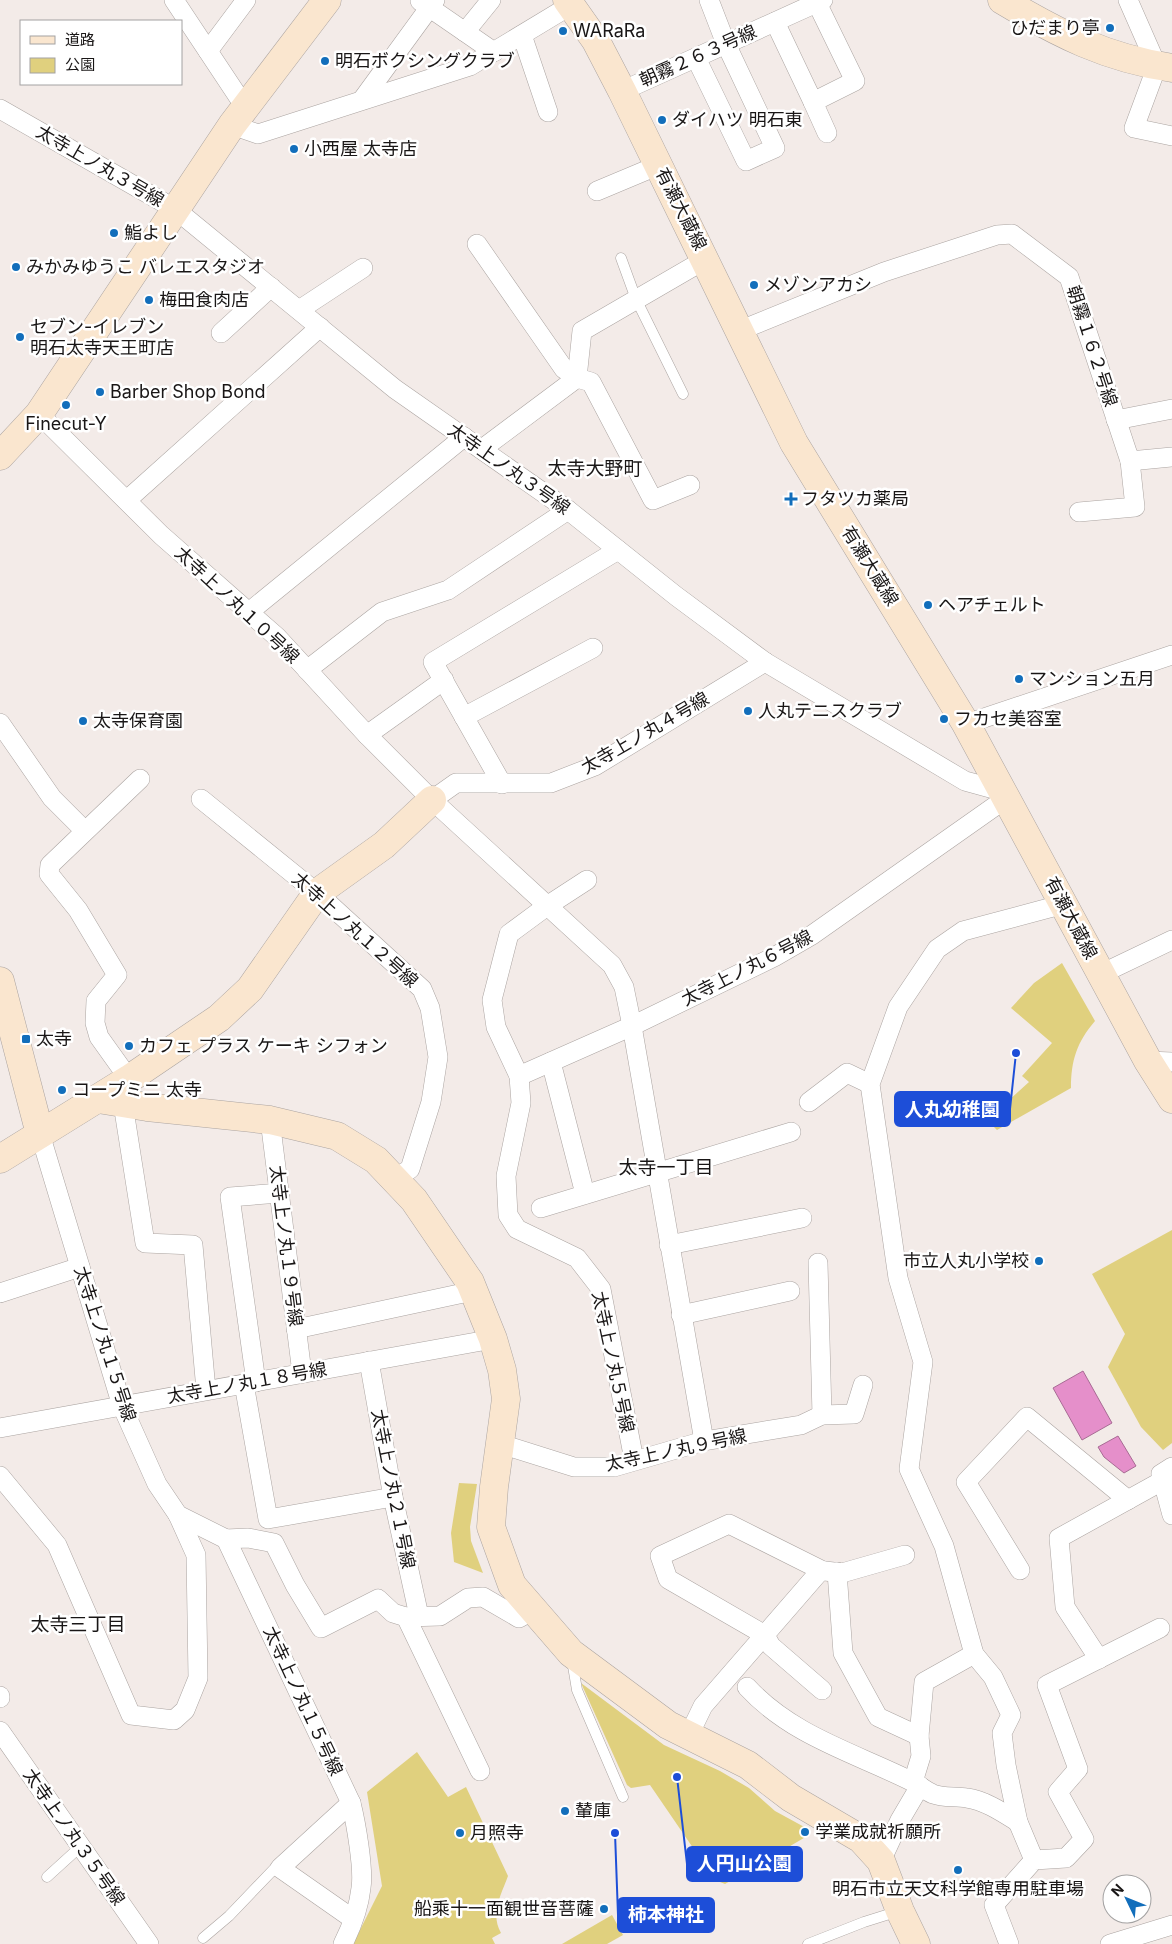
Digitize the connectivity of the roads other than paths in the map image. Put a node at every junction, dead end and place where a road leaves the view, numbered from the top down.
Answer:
1 (174, 0) edge
2 (246, 0) edge
3 (327, 0) edge
4 (492, 0) edge
5 (708, 0) edge
6 (1002, 0) edge
7 (1128, 0) edge
8 (820, 1) edge
9 (427, 2) edge
10 (569, 2) edge
11 (775, 22) junction
12 (465, 32) junction
13 (522, 35) junction
14 (726, 44) junction
15 (208, 51) junction
16 (494, 52) junction
17 (696, 58) junction
18 (1165, 67) edge
19 (622, 91) junction
20 (362, 100) junction
21 (812, 102) junction
22 (0, 109) edge
23 (548, 112) dead end
24 (238, 116) junction
25 (827, 132) dead end
26 (1172, 136) edge
27 (659, 165) junction
28 (597, 191) dead end
29 (175, 209) junction
30 (478, 244) dead end
31 (620, 258) dead end
32 (706, 260) junction
33 (363, 268) dead end
34 (271, 287) junction
35 (636, 298) junction
36 (299, 310) junction
37 (320, 328) junction
38 (741, 330) junction
39 (221, 333) dead end
40 (577, 378) junction
41 (683, 394) dead end
42 (1172, 409) edge
43 (39, 414) junction
44 (1116, 420) junction
45 (464, 437) junction
46 (482, 449) junction
47 (2, 450) edge
48 (1172, 458) edge
49 (1130, 461) junction
50 (690, 485) dead end
51 (127, 500) junction
52 (568, 510) junction
53 (1079, 512) dead end
54 (618, 550) junction
55 (249, 612) junction
56 (593, 648) dead end
57 (1172, 656) edge
58 (765, 662) junction
59 (307, 670) junction
60 (444, 680) junction
61 (464, 717) junction
62 (0, 723) edge
63 (966, 724) junction
64 (367, 735) junction
65 (140, 779) dead end
66 (502, 784) junction
67 (1006, 795) junction
68 (201, 799) dead end
69 (432, 800) junction
70 (84, 830) junction
71 (586, 880) dead end
72 (317, 893) junction
73 (1064, 904) junction
74 (547, 906) junction
75 (1172, 940) edge
76 (1101, 974) junction
77 (0, 981) edge
78 (5, 1023) edge
79 (632, 1026) junction
80 (1160, 1061) edge
81 (552, 1062) junction
82 (519, 1076) junction
83 (870, 1084) junction
84 (117, 1094) junction
85 (1172, 1099) edge
86 (809, 1102) dead end
87 (270, 1120) junction
88 (791, 1132) dead end
89 (40, 1134) junction
90 (0, 1159) edge
91 (657, 1173) junction
92 (395, 1179) junction
93 (280, 1193) junction
94 (585, 1194) junction
95 (541, 1208) dead end
96 (802, 1218) dead end
97 (669, 1245) junction
98 (818, 1263) dead end
99 (80, 1267) junction
100 (473, 1290) junction
101 (790, 1291) dead end
102 (0, 1293) edge
103 (681, 1315) junction
104 (296, 1329) junction
105 (493, 1339) junction
106 (369, 1361) junction
107 (302, 1373) junction
108 (250, 1383) junction
109 (862, 1385) dead end
110 (206, 1390) junction
111 (122, 1406) junction
112 (822, 1415) junction
113 (0, 1428) edge
114 (704, 1441) junction
115 (501, 1444) junction
116 (634, 1460) junction
117 (1167, 1474) edge
118 (0, 1476) edge
119 (393, 1497) junction
120 (1128, 1500) junction
121 (178, 1515) junction
122 (1172, 1515) edge
123 (226, 1539) junction
124 (905, 1555) dead end
125 (1020, 1570) dead end
126 (829, 1571) junction
127 (533, 1610) junction
128 (412, 1616) junction
129 (1160, 1628) dead end
130 (765, 1635) junction
131 (570, 1652) junction
132 (974, 1654) junction
133 (1098, 1659) junction
134 (747, 1687) dead end
135 (822, 1690) dead end
136 (0, 1731) edge
137 (688, 1736) junction
138 (920, 1736) junction
139 (480, 1771) dead end
140 (917, 1784) junction
141 (623, 1797) dead end
142 (351, 1803) junction
143 (1018, 1822) junction
144 (80, 1847) junction
145 (1034, 1860) junction
146 (881, 1861) junction
147 (280, 1868) junction
148 (47, 1878) dead end
149 (900, 1911) junction
150 (353, 1920) junction
151 (1172, 1925) edge
152 (203, 1938) dead end
153 (149, 1944) edge
154 (343, 1944) edge
155 (808, 1944) edge
156 (916, 1944) edge
157 (1009, 1944) edge
158 (1110, 1944) edge

1 - 15 street
2 - 15 street
3 - 24 street
4 - 12 street
5 - 14 street
6 - 18 street
7 - 18 street
8 - 11 street, 朝霧２６３号線
8 - 21 street, 朝霧２６３号線
9 - 12 street
9 - 20 street
10 - 13 street
10 - 19 street, 有瀬大蔵線
11 - 14 street, 朝霧２６３号線
11 - 21 street, 朝霧２６３号線
12 - 16 street
13 - 16 street
13 - 23 street
14 - 17 street, 朝霧２６３号線
14 - 17 street
15 - 24 street
16 - 20 street
17 - 19 street, 朝霧２６３号線
18 - 26 street
19 - 27 street, 有瀬大蔵線
20 - 24 street
21 - 25 street
22 - 29 street, 太寺上ノ丸３号線
24 - 29 street
27 - 28 street
27 - 32 street, 有瀬大蔵線
29 - 34 street, 太寺上ノ丸３号線
29 - 43 street
30 - 40 street
31 - 35 lane
32 - 35 street
32 - 38 street, 有瀬大蔵線
33 - 36 street
34 - 36 street, 太寺上ノ丸３号線
34 - 39 street
35 - 40 street
35 - 41 lane
36 - 37 street, 太寺上ノ丸３号線
37 - 45 street, 太寺上ノ丸３号線
37 - 51 street
38 - 44 street, 朝霧１６２号線
38 - 63 street, 有瀬大蔵線
40 - 46 street
40 - 50 street
42 - 44 street
43 - 47 street
43 - 51 street, 太寺上ノ丸１０号線
44 - 49 street, 朝霧１６２号線
45 - 46 street, 太寺上ノ丸３号線
45 - 55 street
46 - 52 street, 太寺上ノ丸３号線
48 - 49 street
49 - 53 street, 朝霧１６２号線
51 - 55 street, 太寺上ノ丸１０号線
52 - 54 street, 太寺上ノ丸３号線
52 - 59 street
54 - 58 street, 太寺上ノ丸３号線
54 - 60 street
55 - 59 street, 太寺上ノ丸１０号線
56 - 61 street
57 - 63 street
58 - 66 street, 太寺上ノ丸４号線
58 - 67 street, 太寺上ノ丸３号線
59 - 64 street, 太寺上ノ丸１０号線
60 - 61 street
60 - 64 street
61 - 66 street
62 - 70 street
63 - 67 street, 有瀬大蔵線
64 - 69 street, 太寺上ノ丸１０号線
65 - 70 street
66 - 69 street, 太寺上ノ丸４号線
67 - 73 street, 有瀬大蔵線
67 - 79 street, 太寺上ノ丸６号線
68 - 72 street, 太寺上ノ丸１２号線
69 - 72 street
69 - 74 street, 太寺上ノ丸１０号線
70 - 84 street
71 - 74 street, 太寺上ノ丸５号線
72 - 84 street
72 - 92 street, 太寺上ノ丸１２号線
73 - 76 street, 有瀬大蔵線
73 - 83 street
74 - 79 street, 太寺上ノ丸１０号線
74 - 82 street, 太寺上ノ丸５号線
75 - 76 street
76 - 80 street, 有瀬大蔵線
77 - 78 street, 太寺上ノ丸１５号線
78 - 89 street, 太寺上ノ丸１５号線
79 - 81 street, 太寺上ノ丸６号線
79 - 91 street, 太寺上ノ丸１０号線
80 - 85 street, 有瀬大蔵線
81 - 82 street, 太寺上ノ丸６号線
81 - 94 street
82 - 116 street, 太寺上ノ丸５号線
83 - 86 street
83 - 132 street
84 - 87 street
84 - 89 street
84 - 110 street
87 - 92 street
87 - 93 street, 太寺上ノ丸１９号線
88 - 91 street
89 - 90 street
89 - 99 street, 太寺上ノ丸１５号線
91 - 94 street
91 - 97 street, 太寺上ノ丸１０号線
92 - 100 street
93 - 104 street, 太寺上ノ丸１９号線
93 - 108 street
94 - 95 street
96 - 97 street
97 - 103 street, 太寺上ノ丸１０号線
98 - 112 street
99 - 102 street
99 - 111 street, 太寺上ノ丸１５号線
100 - 104 street
100 - 105 street
101 - 103 street
103 - 114 street, 太寺上ノ丸１０号線
104 - 107 street, 太寺上ノ丸１９号線
105 - 106 street, 太寺上ノ丸１８号線
105 - 115 street
106 - 107 street, 太寺上ノ丸１８号線
106 - 119 street, 太寺上ノ丸２１号線
107 - 108 street, 太寺上ノ丸１８号線
108 - 110 street, 太寺上ノ丸１８号線
108 - 119 street
109 - 112 street
110 - 111 street, 太寺上ノ丸１８号線
111 - 113 street, 太寺上ノ丸１８号線
111 - 121 street, 太寺上ノ丸１５号線
112 - 114 street, 太寺上ノ丸９号線
114 - 116 street, 太寺上ノ丸９号線
115 - 116 street, 太寺上ノ丸９号線
115 - 127 street
117 - 120 street
117 - 122 street
118 - 121 street
119 - 128 street, 太寺上ノ丸２１号線
120 - 125 street
120 - 133 street
121 - 123 street, 太寺上ノ丸１５号線
123 - 128 street
123 - 142 street, 太寺上ノ丸１５号線
124 - 126 street
126 - 130 street
126 - 130 street
126 - 138 street
127 - 128 street
127 - 131 street
128 - 139 street, 太寺上ノ丸２１号線
129 - 133 street
130 - 135 street
130 - 137 street
131 - 137 street
131 - 141 lane
132 - 138 street
132 - 143 street
133 - 145 street
134 - 140 street
136 - 144 street, 太寺上ノ丸３５号線
137 - 146 street
138 - 140 street
140 - 143 street
140 - 146 street
142 - 147 street
142 - 150 street, 太寺上ノ丸１５号線
143 - 145 street
144 - 148 lane
144 - 153 street, 太寺上ノ丸３５号線
145 - 157 street
146 - 149 street
147 - 150 street
147 - 152 lane
149 - 155 lane
149 - 156 street
150 - 154 street, 太寺上ノ丸１５号線
151 - 158 street

